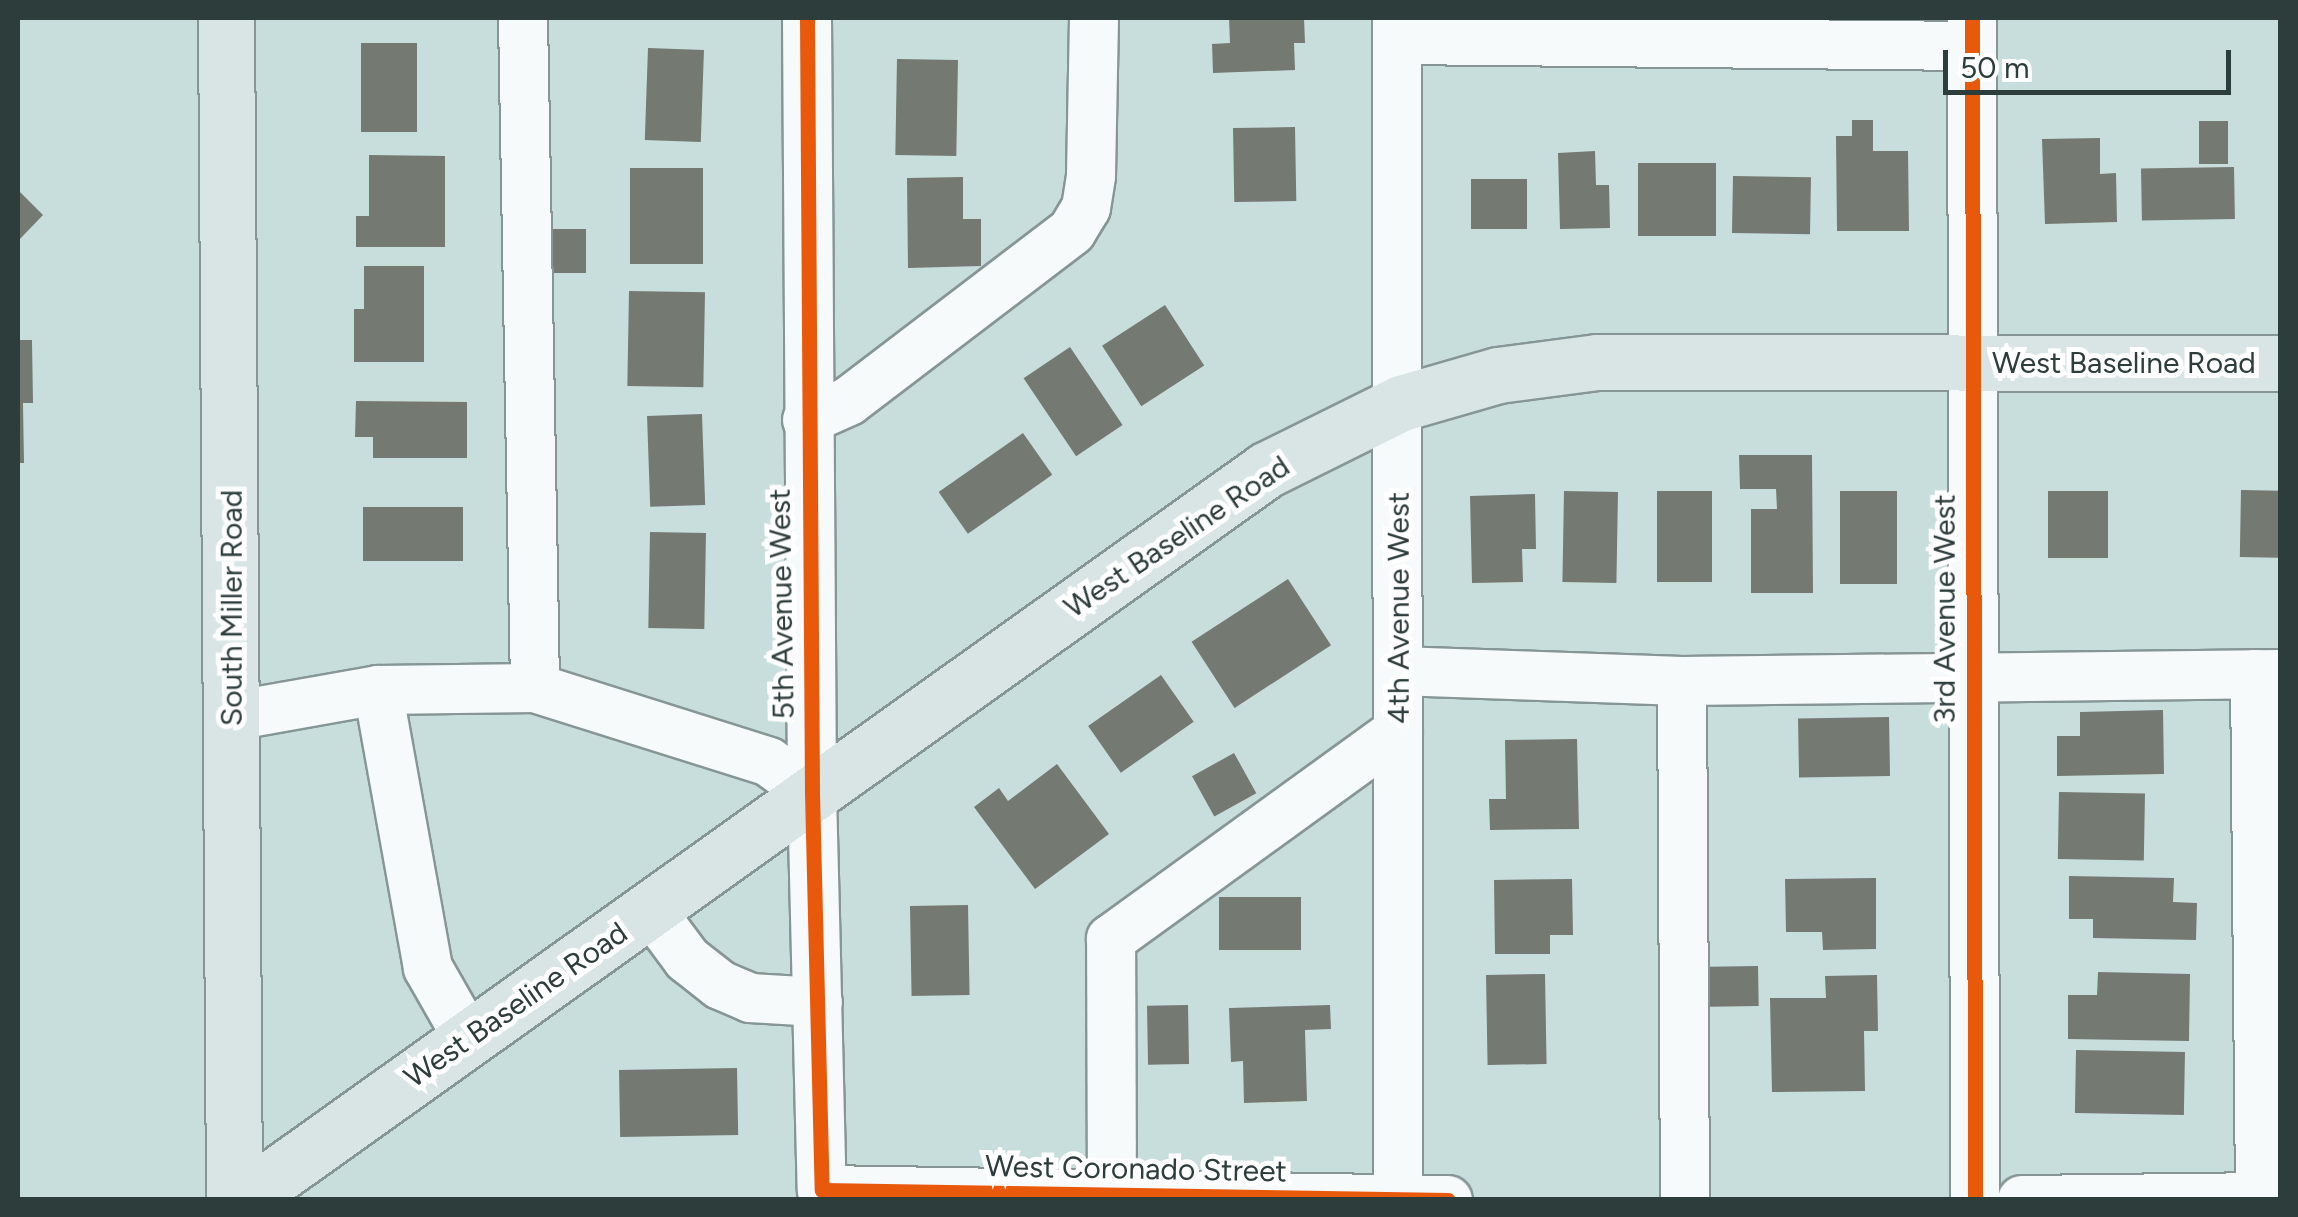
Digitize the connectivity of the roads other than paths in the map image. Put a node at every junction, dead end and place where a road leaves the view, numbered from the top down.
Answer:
1 (226, 18) edge
2 (523, 18) edge
3 (807, 18) edge
4 (1094, 18) edge
5 (1397, 29) edge
6 (1972, 32) edge
7 (2280, 363) edge
8 (1971, 364) junction
9 (1401, 403) junction
10 (808, 420) junction
11 (1398, 671) junction
12 (2268, 674) edge
13 (1973, 678) junction
14 (1682, 681) junction
15 (536, 688) junction
16 (378, 690) junction
17 (232, 716) junction
18 (1398, 730) junction
19 (812, 793) junction
20 (650, 909) junction
21 (818, 1002) junction
22 (468, 1038) junction
23 (822, 1190) joint
24 (2270, 1197) edge
25 (1112, 1199) edge
26 (1398, 1199) edge
27 (234, 1200) edge
28 (242, 1200) edge
29 (1448, 1200) edge
30 (1685, 1200) edge
31 (1976, 1200) edge
32 (2022, 1200) edge

1 - 17 main road, South Miller Road
2 - 15 street
3 - 10 street, 5th Avenue West
4 - 10 street
5 - 6 street
5 - 9 street, 4th Avenue West
6 - 8 street, 3rd Avenue West
7 - 8 main road, West Baseline Road
8 - 9 main road, West Baseline Road
8 - 13 street, 3rd Avenue West
9 - 11 street, 4th Avenue West
9 - 19 main road, West Baseline Road
10 - 19 street, 5th Avenue West
11 - 14 street
11 - 18 street, 4th Avenue West
12 - 13 street
12 - 24 street
13 - 14 street
13 - 31 street, 3rd Avenue West
14 - 30 street
15 - 16 street
15 - 19 street
16 - 17 street
16 - 22 street
17 - 27 main road, South Miller Road
18 - 25 street
18 - 26 street, 4th Avenue West
19 - 20 main road, West Baseline Road
19 - 21 street, 5th Avenue West
20 - 21 street
20 - 22 main road, West Baseline Road
21 - 23 street, 5th Avenue West
22 - 28 main road, West Baseline Road
23 - 25 street, West Coronado Street
24 - 32 street
25 - 26 street, West Coronado Street
26 - 29 street, West Coronado Street

